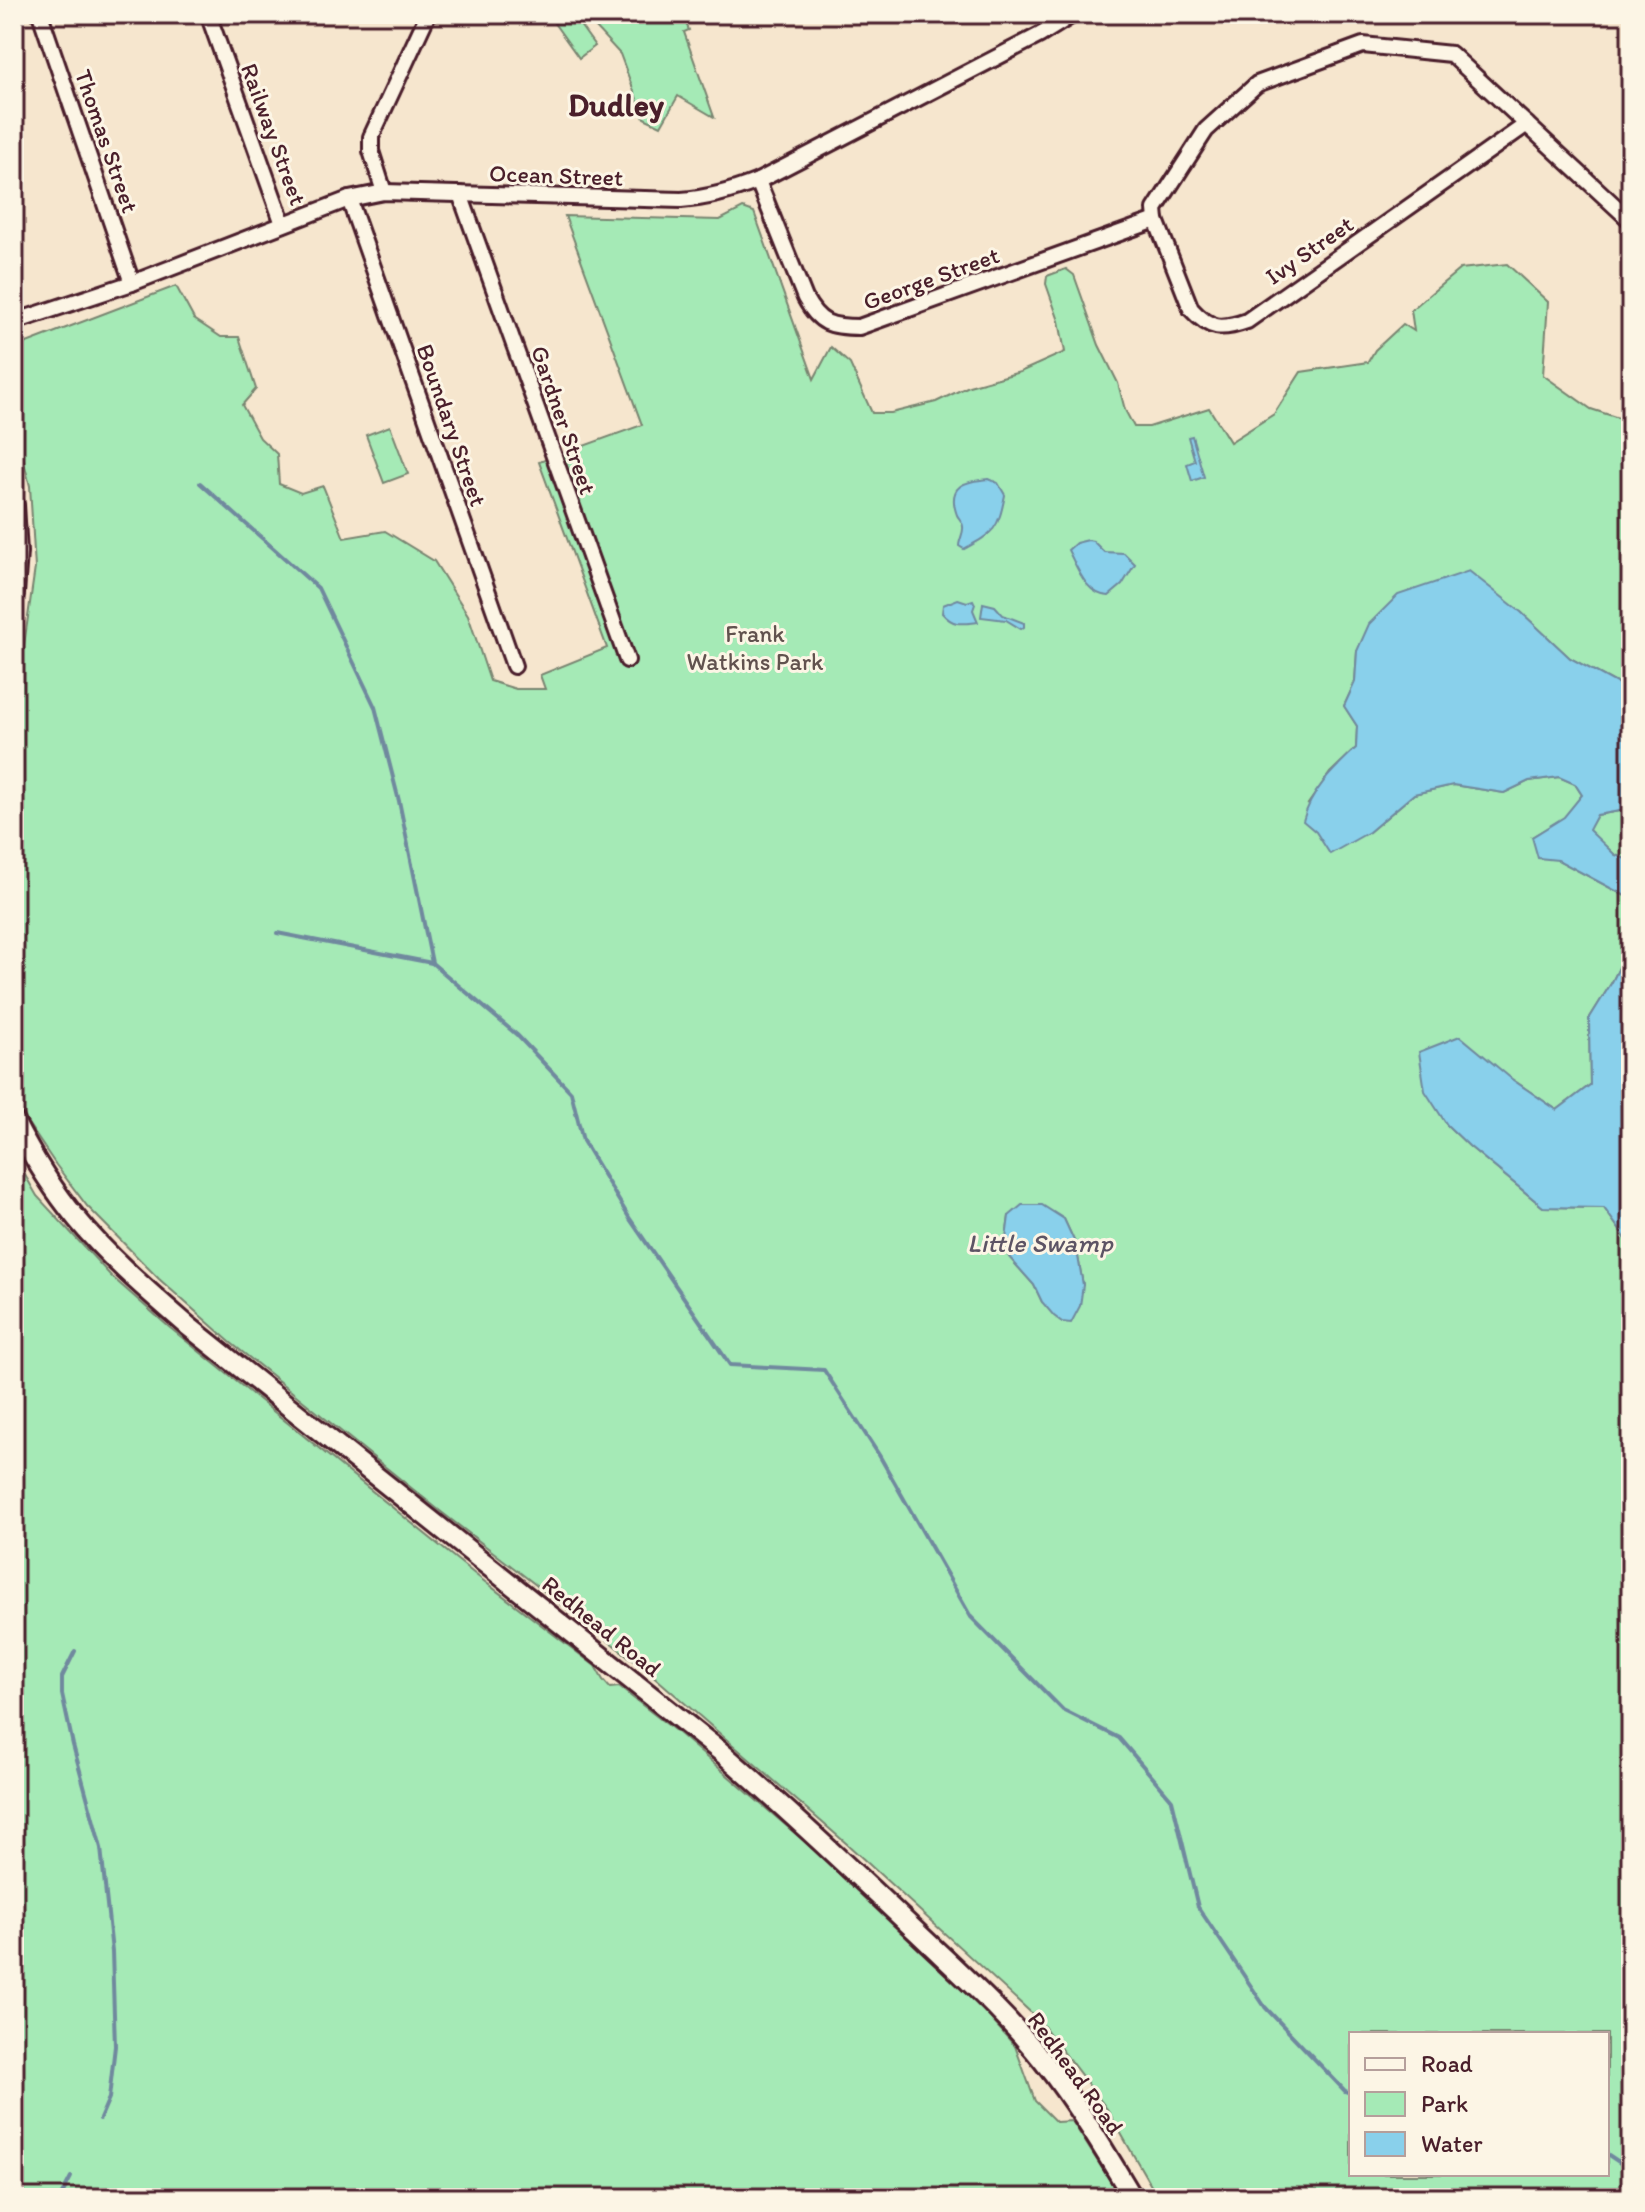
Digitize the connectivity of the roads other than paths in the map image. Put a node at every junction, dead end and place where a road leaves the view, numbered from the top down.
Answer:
1 (40, 14) edge
2 (208, 14) edge
3 (428, 14) edge
4 (1074, 14) edge
5 (1527, 124) junction
6 (758, 181) junction
7 (384, 192) junction
8 (460, 194) junction
9 (349, 199) junction
10 (1156, 220) junction
11 (1631, 221) edge
12 (283, 224) junction
13 (132, 283) junction
14 (14, 322) edge
15 (14, 506) edge
16 (14, 593) edge
17 (627, 660) dead end
18 (514, 666) dead end
19 (14, 1121) edge
20 (1133, 2198) edge

1 - 13 street, Thomas Street
2 - 12 street, Railway Street
3 - 7 street
4 - 6 street, Ocean Street
5 - 10 street
5 - 10 street, Ivy Street
5 - 11 street
6 - 8 street, Ocean Street
6 - 10 street, George Street
7 - 8 street, Ocean Street
7 - 9 street, Ocean Street
8 - 17 street, Gardner Street
9 - 12 street, Ocean Street
9 - 18 street, Boundary Street
12 - 13 street, Ocean Street
13 - 14 street, Ocean Street
15 - 16 main road
19 - 20 main road, Redhead Road

